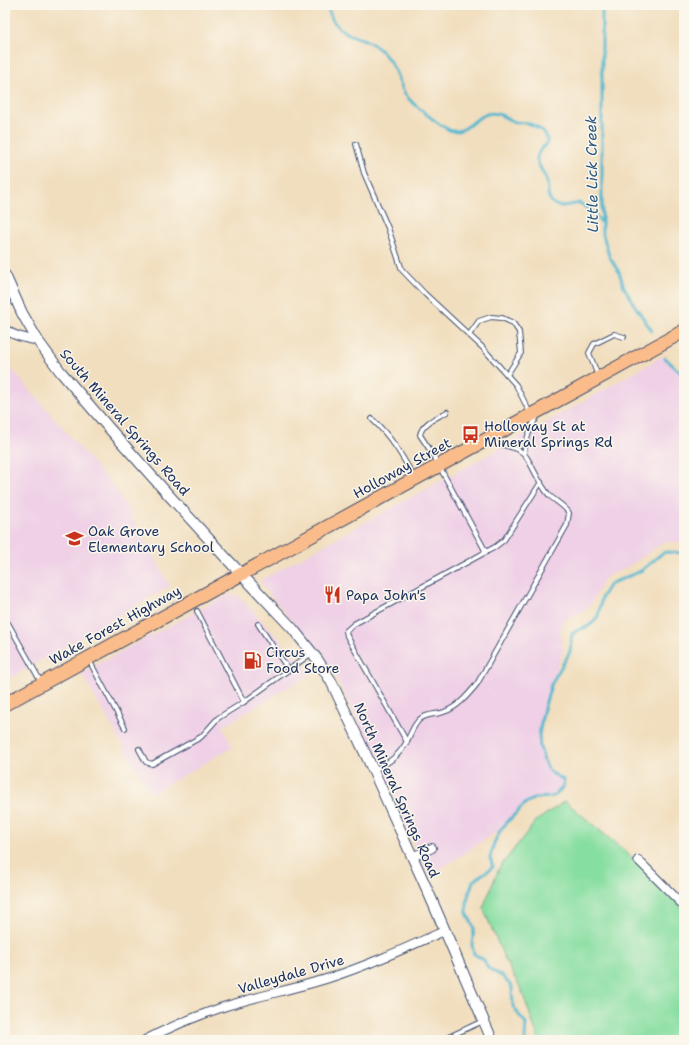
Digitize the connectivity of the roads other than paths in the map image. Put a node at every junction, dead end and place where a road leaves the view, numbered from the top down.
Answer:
1 (356, 144) dead end
2 (5, 275) edge
3 (5, 329) edge
4 (684, 331) edge
5 (469, 335) junction
6 (624, 337) dead end
7 (38, 340) junction
8 (507, 375) junction
9 (599, 378) junction
10 (447, 412) dead end
11 (537, 412) junction
12 (372, 419) dead end
13 (479, 444) junction
14 (524, 453) junction
15 (439, 466) junction
16 (415, 479) junction
17 (541, 482) junction
18 (486, 552) junction
19 (241, 574) junction
20 (197, 611) dead end
21 (8, 623) dead end
22 (258, 624) dead end
23 (312, 653) junction
24 (88, 658) junction
25 (288, 669) junction
26 (41, 684) junction
27 (244, 702) junction
28 (5, 704) edge
29 (126, 728) dead end
30 (407, 742) junction
31 (139, 749) dead end
32 (373, 770) junction
33 (432, 848) dead end
34 (412, 857) junction
35 (638, 860) dead end
36 (684, 906) edge
37 (444, 931) junction
38 (483, 1021) junction
39 (145, 1040) edge
40 (442, 1040) edge
41 (492, 1040) edge

1 - 5 lane
2 - 7 street, South Mineral Springs Road
3 - 7 street
4 - 9 highway, Holloway Street
5 - 8 lane
5 - 8 lane
6 - 9 lane
7 - 19 street, South Mineral Springs Road
8 - 11 lane
9 - 11 highway, Holloway Street
10 - 15 lane
11 - 13 highway, Holloway Street
11 - 14 lane
12 - 16 lane
13 - 14 lane
13 - 15 highway, Holloway Street
14 - 17 lane
15 - 16 highway, Holloway Street
15 - 18 lane
16 - 19 highway, Holloway Street
17 - 18 lane
17 - 30 lane
18 - 30 lane
19 - 23 street, North Mineral Springs Road
19 - 24 highway, Wake Forest Highway
20 - 27 lane
21 - 26 lane
22 - 25 lane
23 - 25 lane
23 - 32 street, North Mineral Springs Road
24 - 26 highway, Wake Forest Highway
24 - 29 lane
25 - 27 lane
26 - 28 highway, Wake Forest Highway
27 - 31 lane
30 - 32 lane
32 - 34 street, North Mineral Springs Road
33 - 34 street
34 - 37 street, North Mineral Springs Road
35 - 36 street
37 - 38 street, North Mineral Springs Road
37 - 39 street, Valleydale Drive
38 - 40 lane
38 - 41 street, North Mineral Springs Road

